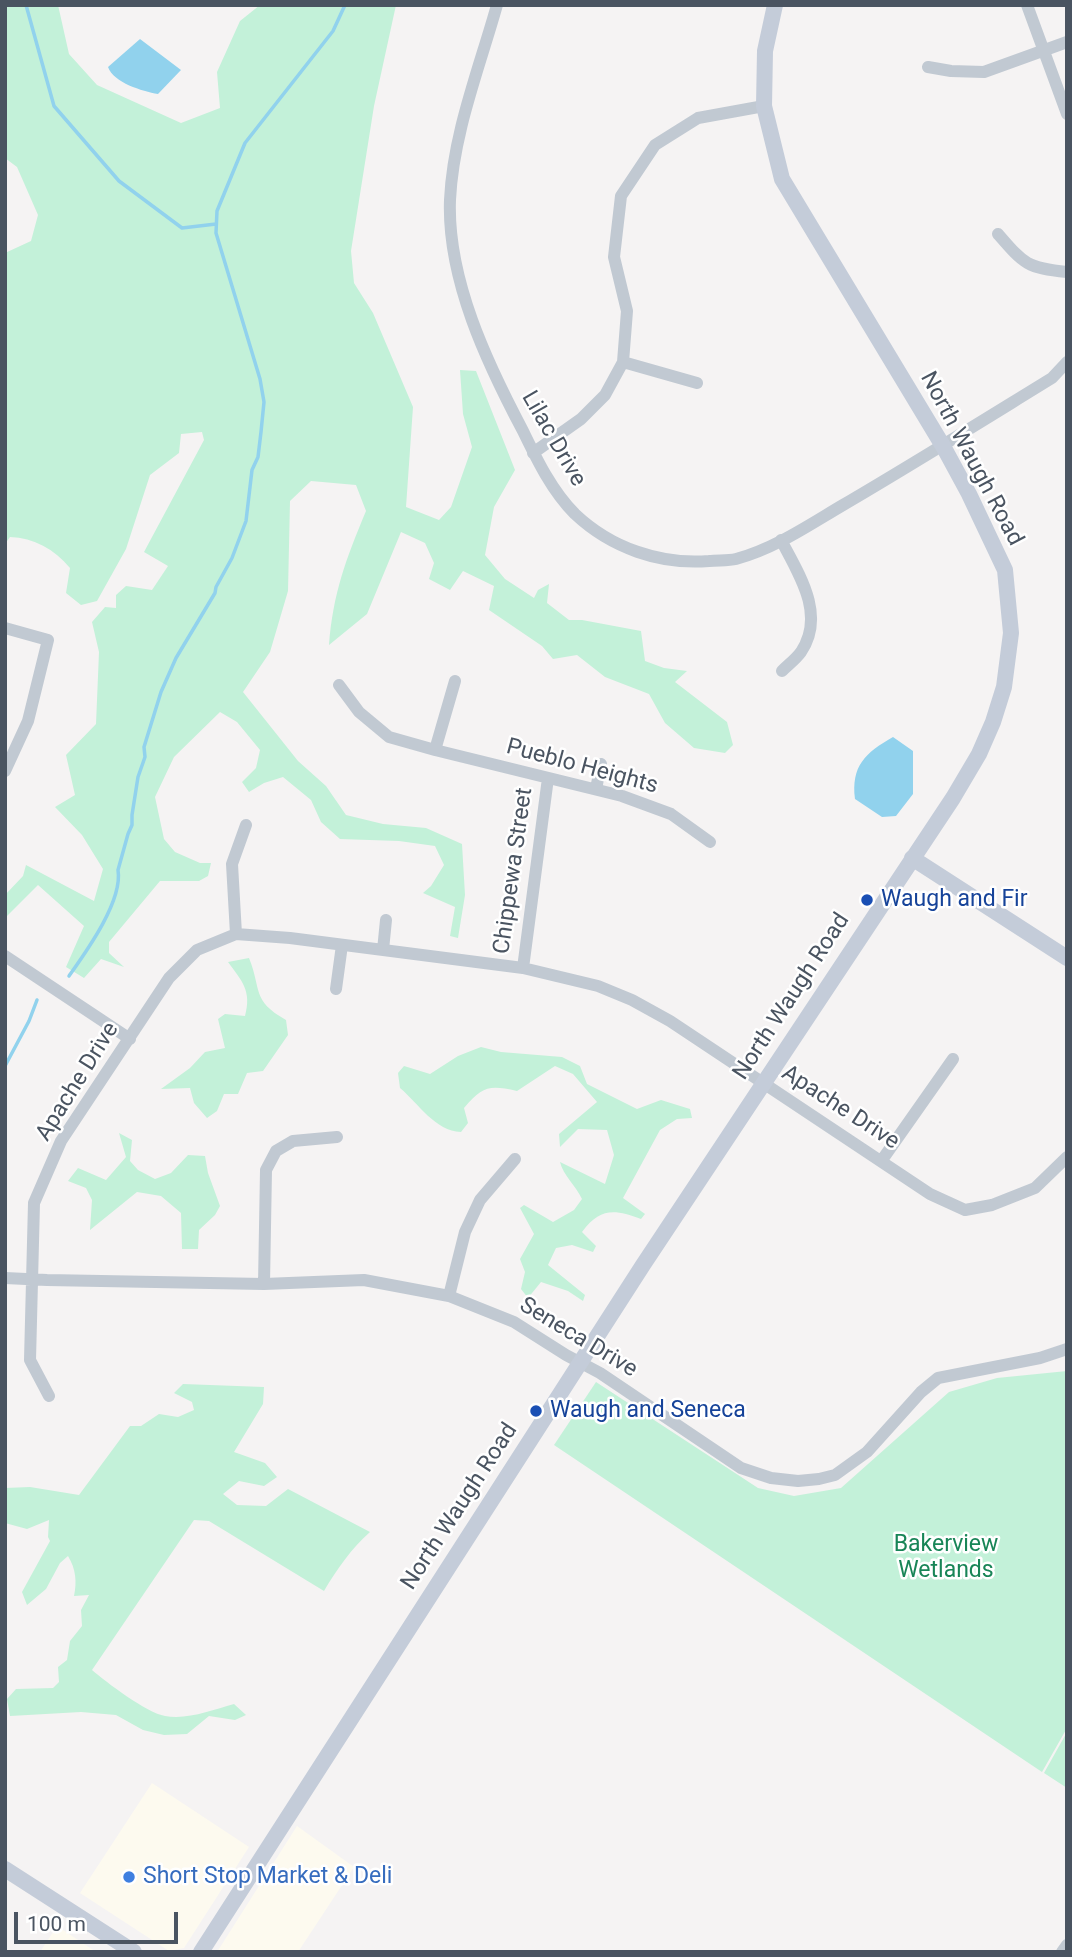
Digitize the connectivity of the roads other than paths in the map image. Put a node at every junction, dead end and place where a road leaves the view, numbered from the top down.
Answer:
1 (497, 5) edge
2 (775, 5) edge
3 (1027, 5) edge
4 (1067, 42) edge
5 (1043, 51) junction
6 (928, 67) dead end
7 (764, 106) junction
8 (1067, 114) edge
9 (998, 234) dead end
10 (1067, 272) edge
11 (623, 362) junction
12 (1067, 362) edge
13 (697, 383) dead end
14 (943, 446) junction
15 (533, 453) junction
16 (781, 540) junction
17 (5, 628) edge
18 (782, 671) dead end
19 (455, 681) dead end
20 (339, 685) dead end
21 (435, 750) junction
22 (601, 764) dead end
23 (5, 771) edge
24 (548, 778) junction
25 (596, 789) junction
26 (246, 825) dead end
27 (710, 842) dead end
28 (912, 858) junction
29 (386, 920) dead end
30 (236, 934) junction
31 (342, 945) junction
32 (383, 950) junction
33 (5, 956) edge
34 (1067, 958) edge
35 (523, 968) junction
36 (336, 989) dead end
37 (130, 1040) junction
38 (953, 1059) dead end
39 (763, 1083) junction
40 (337, 1137) dead end
41 (1067, 1157) edge
42 (515, 1159) dead end
43 (882, 1160) junction
44 (5, 1278) edge
45 (34, 1280) junction
46 (264, 1284) junction
47 (449, 1296) junction
48 (1067, 1349) edge
49 (581, 1363) junction
50 (48, 1396) dead end
51 (5, 1868) edge
52 (1067, 1945) edge
53 (134, 1952) edge
54 (201, 1952) edge
55 (1062, 1952) edge

1 - 15 street, Lilac Drive
2 - 7 street, North Waugh Road
3 - 5 street
4 - 5 street
5 - 6 street
5 - 8 street
7 - 11 street
7 - 14 street, North Waugh Road
9 - 10 street
11 - 13 street
11 - 15 street
12 - 14 street, Lilac Drive
14 - 16 street, Lilac Drive
14 - 28 street, North Waugh Road
15 - 16 street, Lilac Drive
16 - 18 street
17 - 23 street
19 - 21 street
20 - 21 street, Pueblo Heights
21 - 24 street, Pueblo Heights
22 - 25 street
24 - 25 street, Pueblo Heights
24 - 35 street, Chippewa Street
25 - 27 street, Pueblo Heights
26 - 30 street
28 - 34 street
28 - 39 street, North Waugh Road
29 - 32 street
30 - 31 street, Apache Drive
30 - 37 street, Apache Drive
31 - 32 street, Apache Drive
31 - 36 street
32 - 35 street, Apache Drive
33 - 37 street
35 - 39 street, Apache Drive
37 - 45 street, Apache Drive
38 - 43 street
39 - 43 street, Apache Drive
39 - 49 street, North Waugh Road
40 - 46 street
41 - 43 street, Apache Drive
42 - 47 street
44 - 45 street, Seneca Drive
45 - 46 street, Seneca Drive
45 - 50 street, Apache Drive
46 - 47 street, Seneca Drive
47 - 49 street, Seneca Drive
48 - 49 street, Seneca Drive
49 - 54 street, North Waugh Road
51 - 53 street
52 - 55 street

